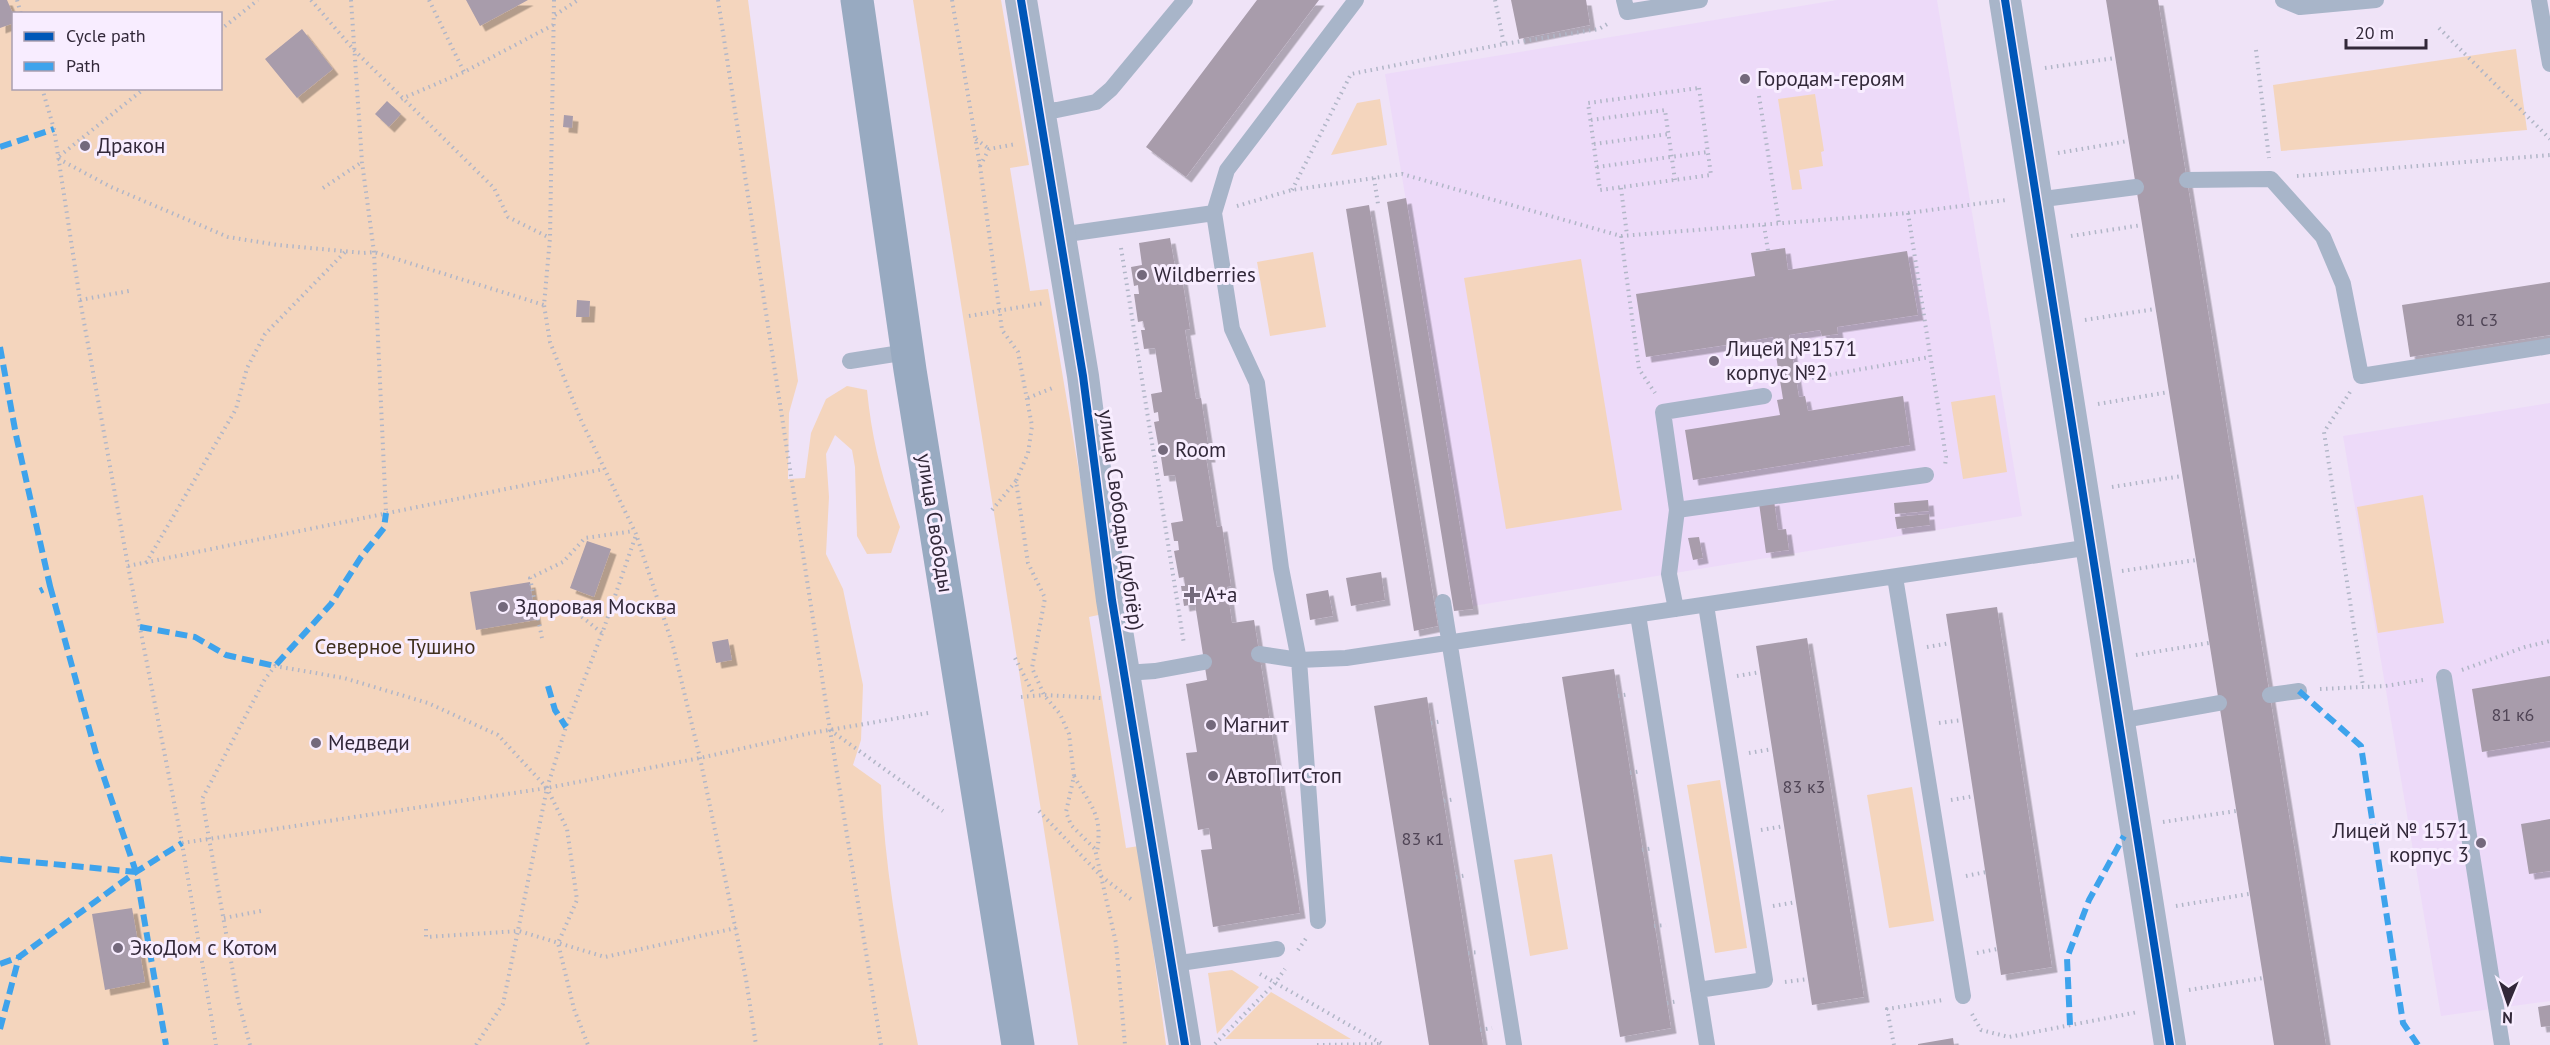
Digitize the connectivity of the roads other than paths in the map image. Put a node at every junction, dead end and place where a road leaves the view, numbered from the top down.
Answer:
1 (857, 0) edge
2 (1022, 0) edge
3 (1185, 0) edge
4 (1356, 0) edge
5 (1700, 0) edge
6 (2005, 0) edge
7 (2283, 0) edge
8 (2376, 0) edge
9 (2539, 0) edge
10 (1626, 6) edge
11 (2550, 64) edge
12 (1040, 111) junction
13 (2187, 180) dead end
14 (2136, 187) dead end
15 (2021, 200) junction
16 (1214, 213) junction
17 (1060, 235) junction
18 (2550, 346) edge
19 (908, 352) junction
20 (850, 361) dead end
21 (1764, 396) dead end
22 (1926, 475) road end
23 (1677, 510) junction
24 (2091, 547) junction
25 (1894, 577) junction
26 (1443, 602) dead end
27 (1706, 605) junction
28 (1676, 609) junction
29 (1638, 615) junction
30 (1449, 643) junction
31 (1259, 654) dead end
32 (1299, 660) junction
33 (1204, 662) dead end
34 (1125, 673) junction
35 (2444, 677) road end
36 (2299, 691) road end
37 (2270, 695) dead end
38 (2219, 703) dead end
39 (2119, 721) junction
40 (1318, 921) road end
41 (1277, 949) dead end
42 (1173, 964) junction
43 (1698, 990) junction
44 (1963, 996) road end
45 (1018, 1045) edge
46 (1185, 1045) edge
47 (1514, 1045) edge
48 (1707, 1045) edge
49 (2170, 1045) edge
50 (2502, 1045) edge

1 - 19 main road, улица Свободы
2 - 12 street, улица Свободы (дублёр)
3 - 12 lane
4 - 16 lane
5 - 10 lane
6 - 15 street
7 - 8 lane
9 - 11 lane
12 - 17 street, улица Свободы (дублёр)
13 - 18 lane
14 - 15 lane
15 - 24 street
16 - 17 lane
16 - 32 lane
17 - 34 street, улица Свободы (дублёр)
19 - 20 lane
19 - 45 main road, улица Свободы
21 - 23 lane
22 - 23 lane
23 - 28 lane
24 - 25 lane
24 - 39 street
25 - 27 lane
25 - 44 lane
26 - 30 lane
27 - 28 lane
27 - 43 lane
28 - 29 lane
29 - 30 lane
29 - 43 lane
30 - 32 lane
30 - 47 lane
31 - 32 lane
32 - 40 lane
33 - 34 lane
34 - 42 street, улица Свободы (дублёр)
35 - 50 lane
36 - 37 lane
38 - 39 lane
39 - 49 street
41 - 42 lane
42 - 46 street, улица Свободы (дублёр)
43 - 48 lane

